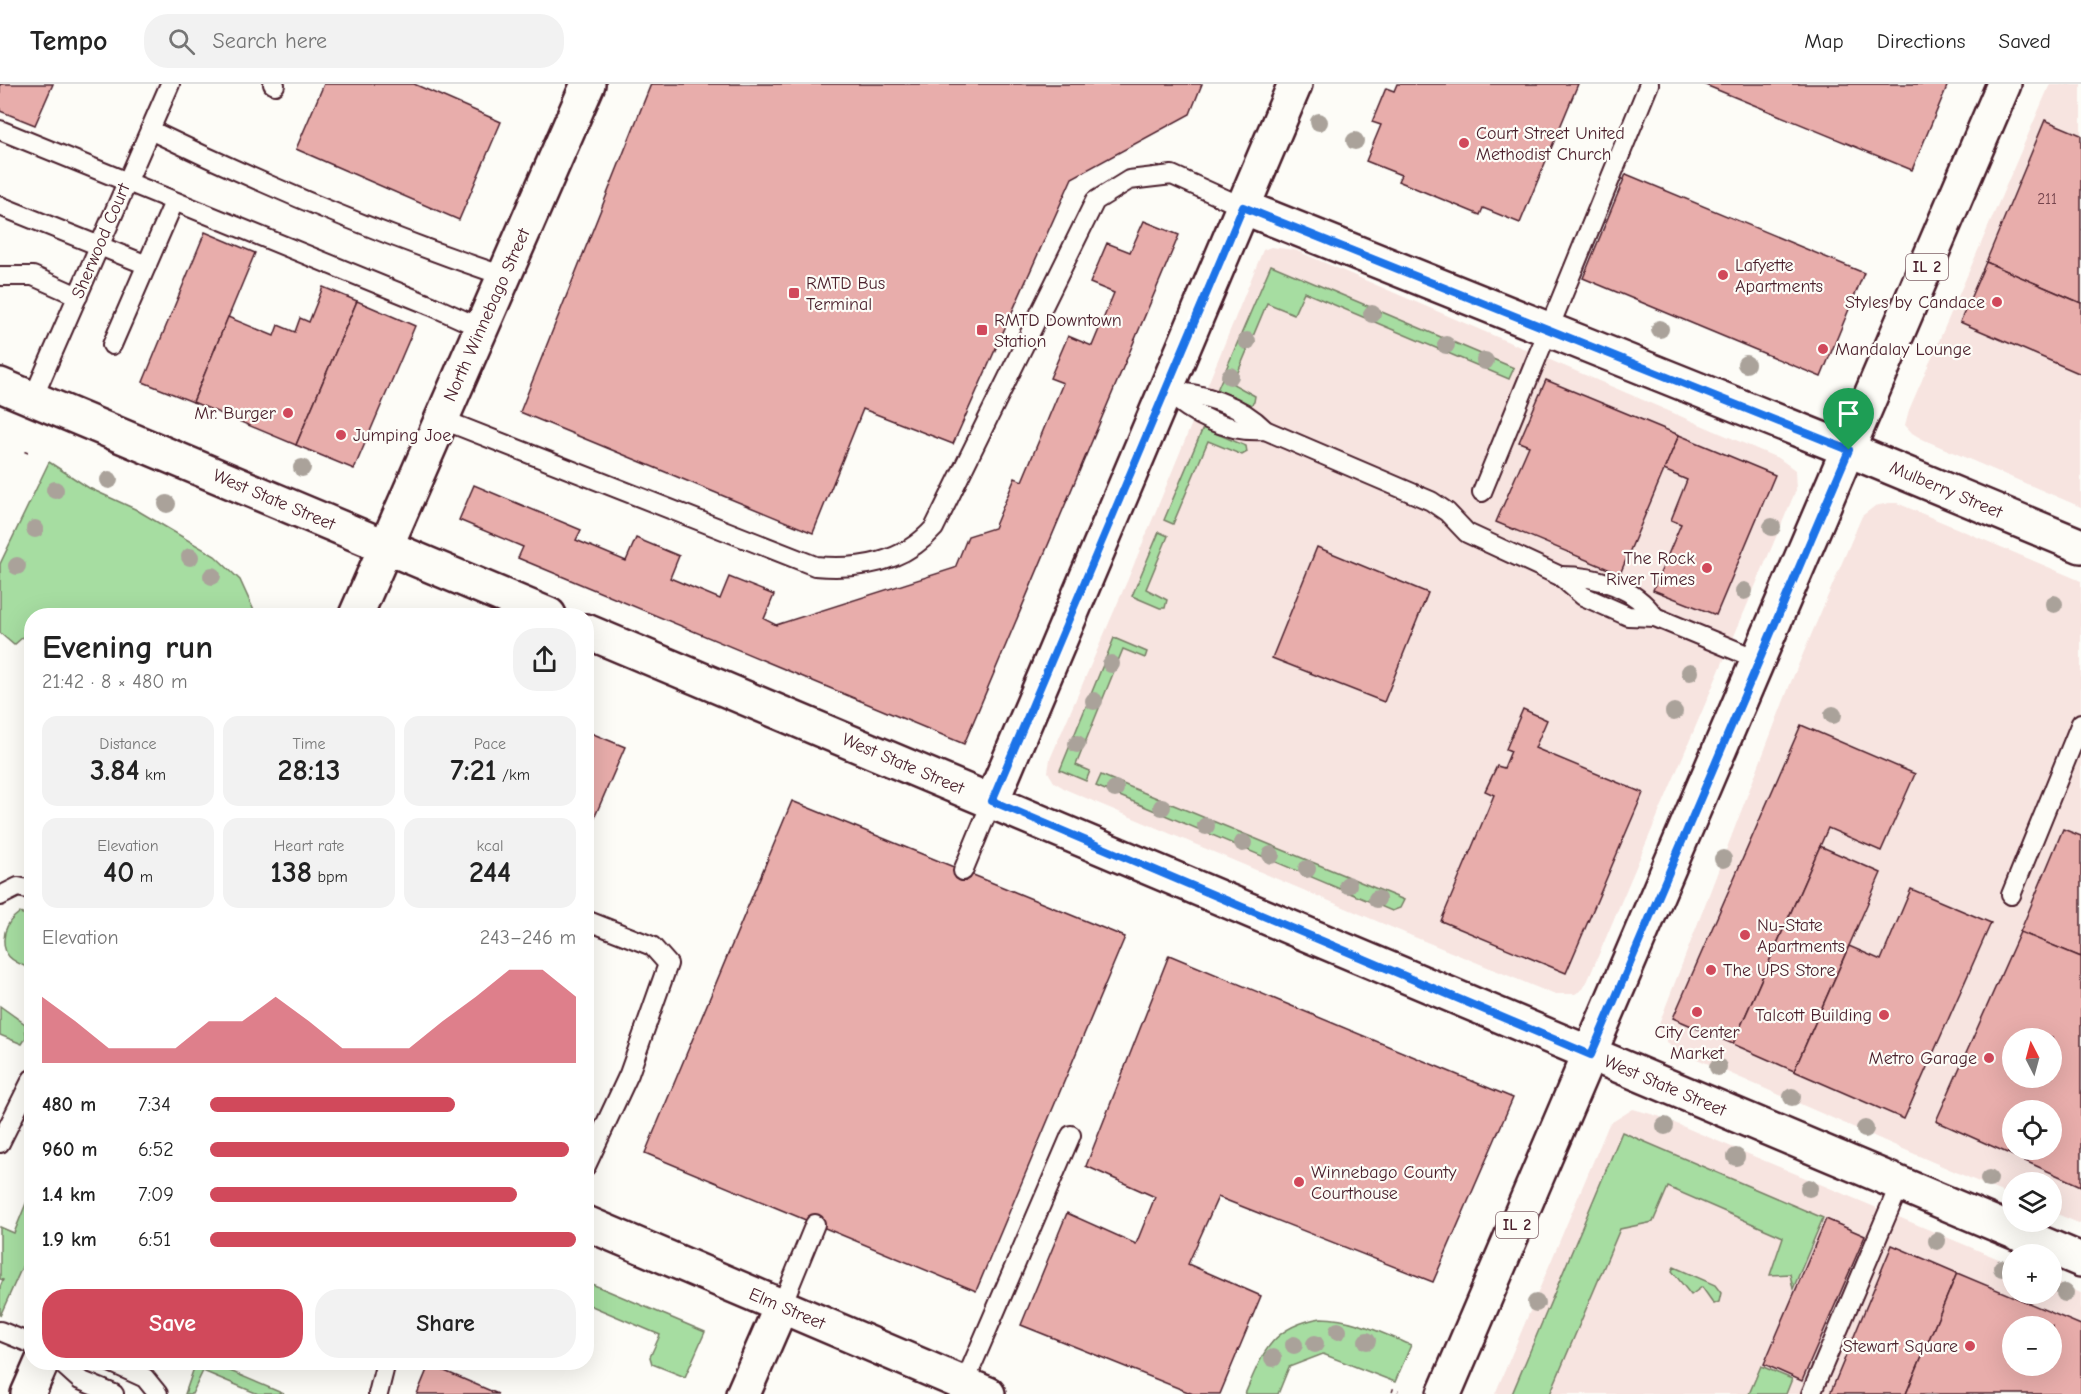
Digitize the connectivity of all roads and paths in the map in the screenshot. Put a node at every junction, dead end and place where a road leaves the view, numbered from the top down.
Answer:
1 (170, 84) edge
2 (588, 84) edge
3 (1295, 84) edge
4 (1649, 84) edge
5 (2004, 84) edge
6 (150, 130) junction
7 (1, 134) edge
8 (127, 183) junction
9 (174, 202) junction
10 (0, 206) edge
11 (1243, 207) junction
12 (99, 247) junction
13 (147, 265) junction
14 (0, 276) edge
15 (504, 276) junction
16 (78, 296) junction
17 (481, 328) junction
18 (1548, 331) junction
19 (112, 345) dead end
20 (0, 385) edge
21 (1166, 390) junction
22 (33, 399) junction
23 (441, 419) junction
24 (1849, 450) junction
25 (1482, 492) dead end
26 (385, 546) junction
27 (2081, 546) edge
28 (359, 608) edge
29 (532, 608) edge
30 (594, 634) edge
31 (1759, 660) junction
32 (2081, 723) edge
33 (992, 801) junction
34 (963, 871) dead end
35 (24, 888) edge
36 (2011, 895) dead end
37 (0, 896) edge
38 (594, 923) edge
39 (1591, 1055) junction
40 (24, 1095) edge
41 (1071, 1135) dead end
42 (0, 1143) edge
43 (594, 1148) edge
44 (1900, 1184) junction
45 (815, 1224) dead end
46 (594, 1226) edge
47 (2081, 1260) edge
48 (781, 1307) junction
49 (0, 1332) edge
50 (24, 1341) edge
51 (38, 1370) edge
52 (69, 1370) edge
53 (129, 1370) edge
54 (384, 1370) edge
55 (976, 1389) edge
56 (1392, 1389) dead end
57 (1398, 1392) dead end
58 (28, 1394) edge
59 (114, 1394) edge
60 (158, 1394) edge
61 (378, 1394) edge
62 (743, 1394) edge
63 (1444, 1394) edge
64 (1811, 1394) edge

1 - 6 lane, Sherwood Court
2 - 15 main road, North Winnebago Street
3 - 11 main road
4 - 18 lane
5 - 24 main road, IL 2
6 - 8 lane, Sherwood Court
6 - 15 lane
7 - 8 lane
8 - 9 lane
8 - 12 lane, Sherwood Court
9 - 13 lane
9 - 17 lane
10 - 12 lane
11 - 18 main road, Mulberry Street
11 - 21 main road
11 - 23 lane
12 - 13 lane
12 - 16 lane, Sherwood Court
13 - 19 lane
14 - 16 lane
15 - 17 main road, North Winnebago Street
16 - 22 lane, Sherwood Court
17 - 23 main road, North Winnebago Street
18 - 24 main road, Mulberry Street
18 - 25 lane
20 - 22 main road, West State Street
21 - 31 lane
21 - 33 main road
22 - 26 main road, West State Street
23 - 26 main road, North Winnebago Street
24 - 27 main road, Mulberry Street
24 - 31 main road, IL 2
26 - 28 main road, North Winnebago Street
26 - 29 main road, West State Street
30 - 33 main road, West State Street
31 - 39 main road, IL 2
32 - 36 lane
33 - 34 lane
33 - 39 main road, West State Street
35 - 37 lane
38 - 43 lane
39 - 44 main road, West State Street
39 - 63 main road, IL 2
40 - 42 lane
41 - 55 lane
44 - 47 main road, West State Street
44 - 64 lane
45 - 48 lane
46 - 48 main road, Elm Street
48 - 55 main road, Elm Street
48 - 62 main road
49 - 50 lane
51 - 58 main road
52 - 59 lane
53 - 60 lane
54 - 61 lane
56 - 57 path

